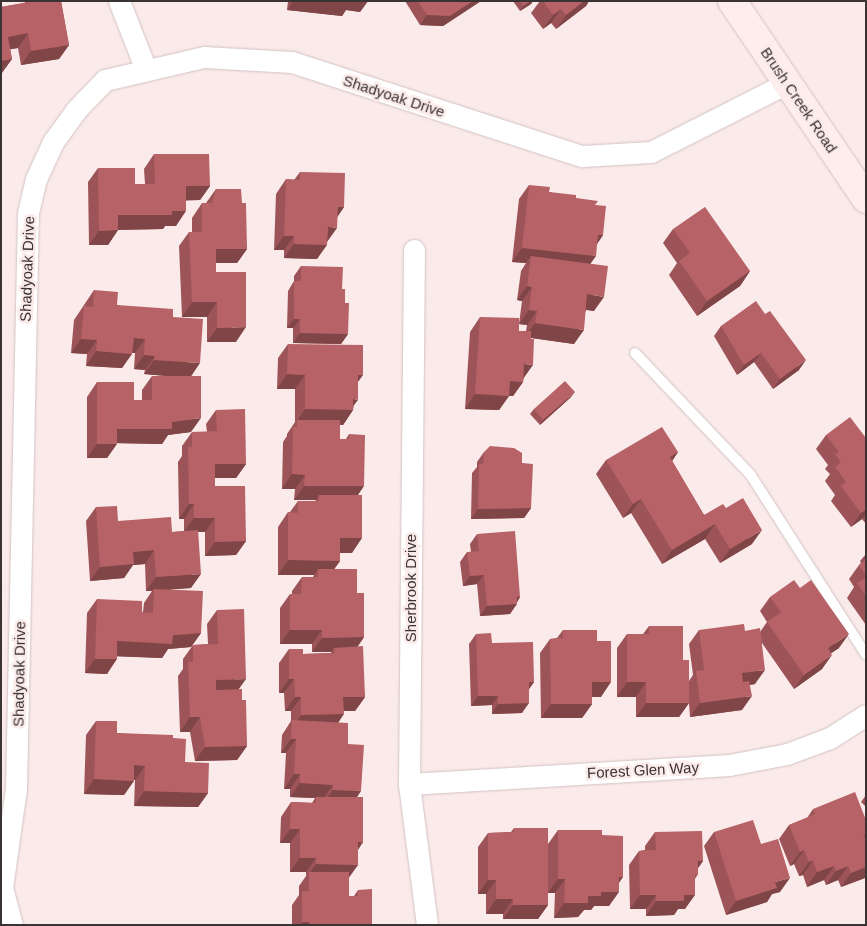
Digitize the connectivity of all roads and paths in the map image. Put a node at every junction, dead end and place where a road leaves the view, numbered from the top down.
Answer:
1 (119, 1) edge
2 (732, 1) edge
3 (146, 70) junction
4 (787, 83) junction
5 (866, 199) edge
6 (414, 250) dead end
7 (634, 353) dead end
8 (866, 655) edge
9 (866, 716) edge
10 (409, 784) junction
11 (12, 925) edge
12 (428, 925) edge

1 - 3 street
2 - 4 street, Brush Creek Road
3 - 4 street, Shadyoak Drive
3 - 11 street, Shadyoak Drive
4 - 5 street, Brush Creek Road
6 - 10 street, Sherbrook Drive
7 - 8 lane
9 - 10 street, Forest Glen Way
10 - 12 street, Sherbrook Drive

